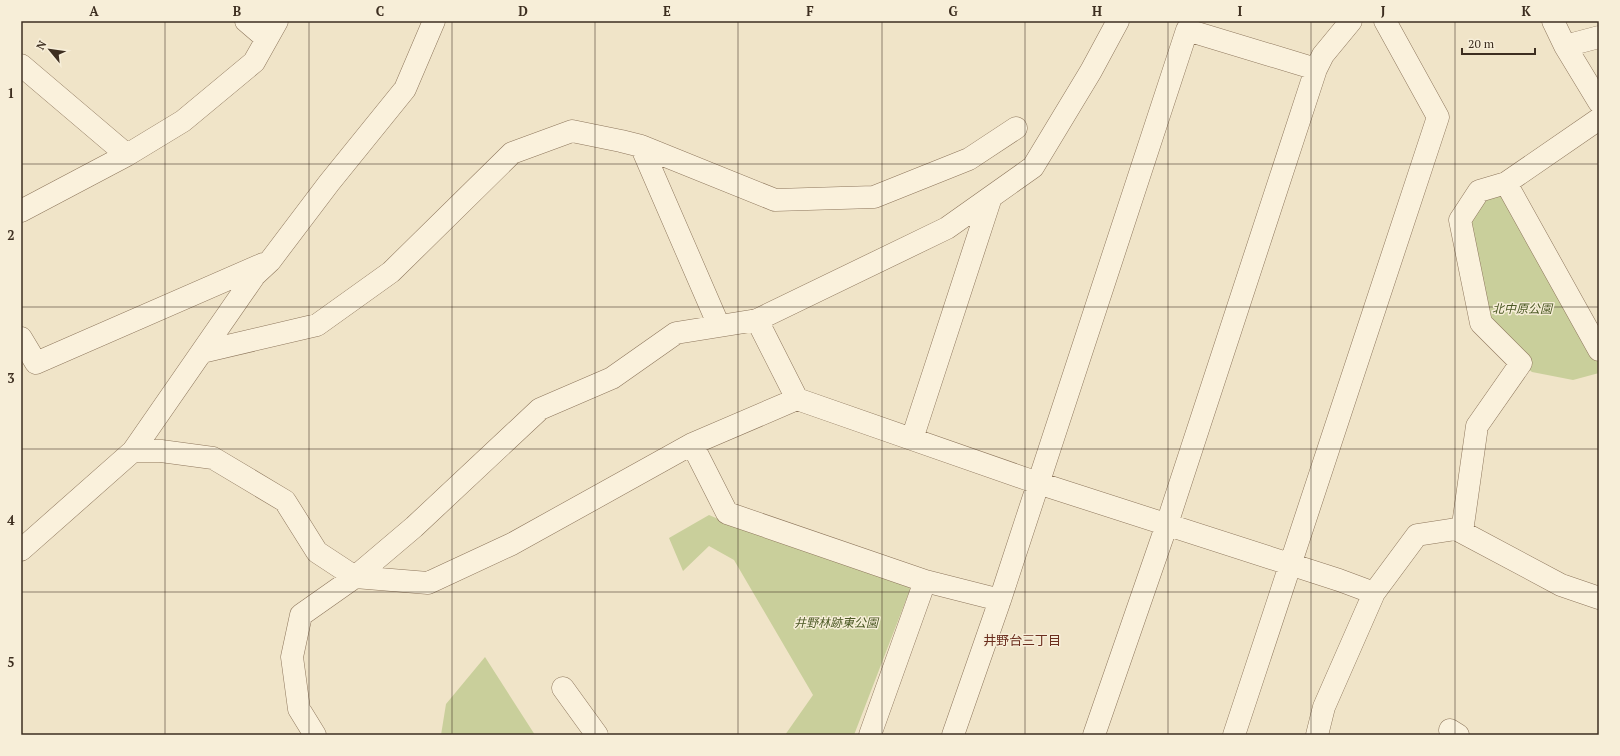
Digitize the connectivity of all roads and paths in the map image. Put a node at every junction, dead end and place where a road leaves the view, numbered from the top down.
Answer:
1 (246, 21) edge
2 (434, 21) edge
3 (1118, 21) edge
4 (1385, 21) edge
5 (1553, 21) edge
6 (1348, 22) edge
7 (272, 30) edge
8 (1599, 37) edge
9 (1565, 46) junction
10 (21, 65) edge
11 (1316, 69) junction
12 (1599, 102) edge
13 (1599, 119) edge
14 (1016, 128) dead end
15 (641, 146) junction
16 (127, 155) junction
17 (1506, 183) junction
18 (990, 197) junction
19 (21, 211) edge
20 (270, 261) junction
21 (758, 320) junction
22 (719, 326) junction
23 (21, 338) edge
24 (1599, 350) edge
25 (202, 352) junction
26 (797, 399) junction
27 (912, 439) junction
28 (692, 444) junction
29 (133, 451) junction
30 (1038, 483) junction
31 (1167, 524) junction
32 (1462, 532) junction
33 (21, 550) edge
34 (1291, 565) junction
35 (355, 577) junction
36 (925, 581) junction
37 (1374, 593) junction
38 (1599, 598) edge
39 (1000, 600) junction
40 (563, 688) dead end
41 (315, 735) edge
42 (597, 735) edge
43 (870, 735) edge
44 (952, 735) edge
45 (1094, 735) edge
46 (1234, 735) edge
47 (1317, 735) edge

1 - 7 street
2 - 20 street
3 - 18 street
4 - 34 street
5 - 9 street
6 - 11 street
7 - 16 street
8 - 9 street
9 - 12 street
10 - 16 street
11 - 30 street
11 - 31 street
13 - 17 street
14 - 15 street
15 - 22 street
15 - 25 street
16 - 19 street
17 - 24 street
17 - 32 street
18 - 21 street
18 - 27 street
20 - 23 street
20 - 25 street
21 - 22 street
21 - 26 street
22 - 35 street
25 - 29 street
26 - 27 street
26 - 28 street
27 - 30 street
28 - 35 street
28 - 36 street
29 - 33 street
29 - 35 street
30 - 31 street
30 - 39 street
31 - 34 street
31 - 45 street
32 - 37 street
32 - 38 street
34 - 37 street
34 - 46 street
35 - 41 street
36 - 39 street
36 - 43 street
37 - 47 street
39 - 44 street
40 - 42 street

